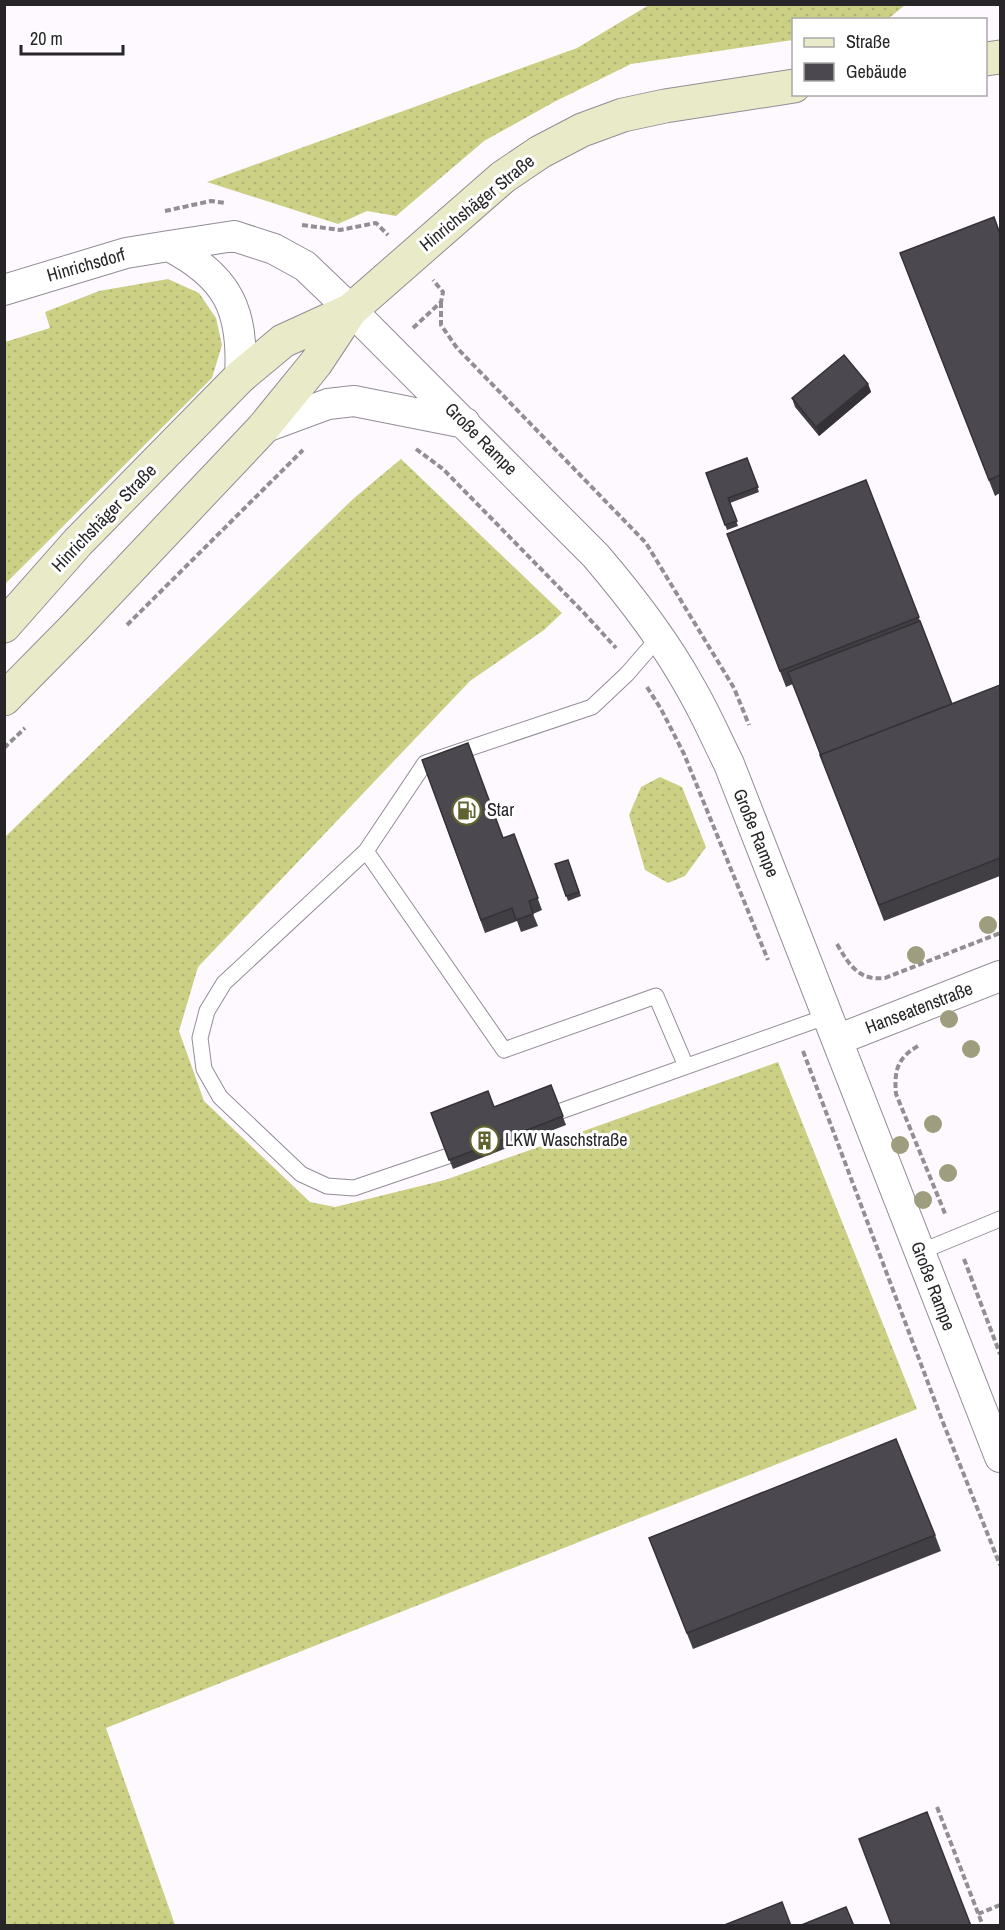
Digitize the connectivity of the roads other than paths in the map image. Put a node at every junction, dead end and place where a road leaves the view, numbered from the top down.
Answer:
1 (792, 86) edge
2 (169, 246) junction
3 (4, 290) edge
4 (351, 310) junction
5 (240, 376) junction
6 (465, 423) junction
7 (263, 428) junction
8 (4, 626) edge
9 (660, 636) junction
10 (4, 699) edge
11 (366, 851) junction
12 (1000, 976) edge
13 (832, 1028) junction
14 (686, 1066) junction
15 (561, 1111) edge
16 (448, 1156) edge
17 (1000, 1219) edge
18 (920, 1252) junction
19 (1000, 1457) edge

1 - 4 main road, Hinrichshäger Straße
2 - 3 street, Hinrichsdorf
2 - 4 street, Hinrichsdorf
2 - 5 street
4 - 5 main road, Hinrichshäger Straße
4 - 6 street, Große Rampe
4 - 7 main road, Hinrichshäger Straße
5 - 8 main road, Hinrichshäger Straße
6 - 7 street, Hinrichshäger Straße
6 - 9 street, Große Rampe
7 - 10 main road, Hinrichshäger Straße
9 - 11 lane
9 - 13 street, Große Rampe
11 - 14 lane
11 - 16 lane
12 - 13 street, Hanseatenstraße
13 - 14 lane
13 - 18 street, Große Rampe
14 - 15 lane
17 - 18 lane
18 - 19 street, Große Rampe

